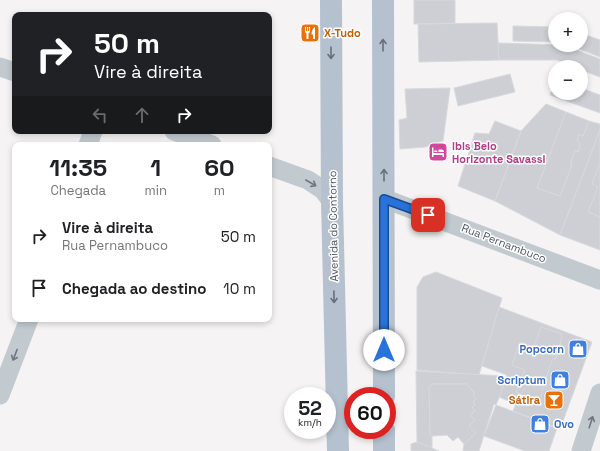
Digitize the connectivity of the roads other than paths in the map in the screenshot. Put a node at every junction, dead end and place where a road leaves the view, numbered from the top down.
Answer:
1 (331, 0) edge
2 (383, 0) edge
3 (0, 67) edge
4 (12, 71) edge
5 (182, 134) edge
6 (204, 142) edge
7 (272, 167) edge
8 (384, 199) junction
9 (332, 202) junction
10 (600, 280) edge
11 (28, 322) edge
12 (384, 387) edge
13 (600, 393) edge
14 (0, 395) edge
15 (384, 439) edge
16 (338, 451) edge
17 (384, 451) edge
18 (581, 451) edge

1 -> 9 main road, Avenida do Contorno
8 -> 2 main road
3 - 4 street
5 - 6 street
7 -> 9 street
8 - 10 street, Rua Pernambuco
8 - 12 main road
9 -> 16 main road, Avenida do Contorno
11 -> 14 street
18 -> 13 street
15 - 17 main road

